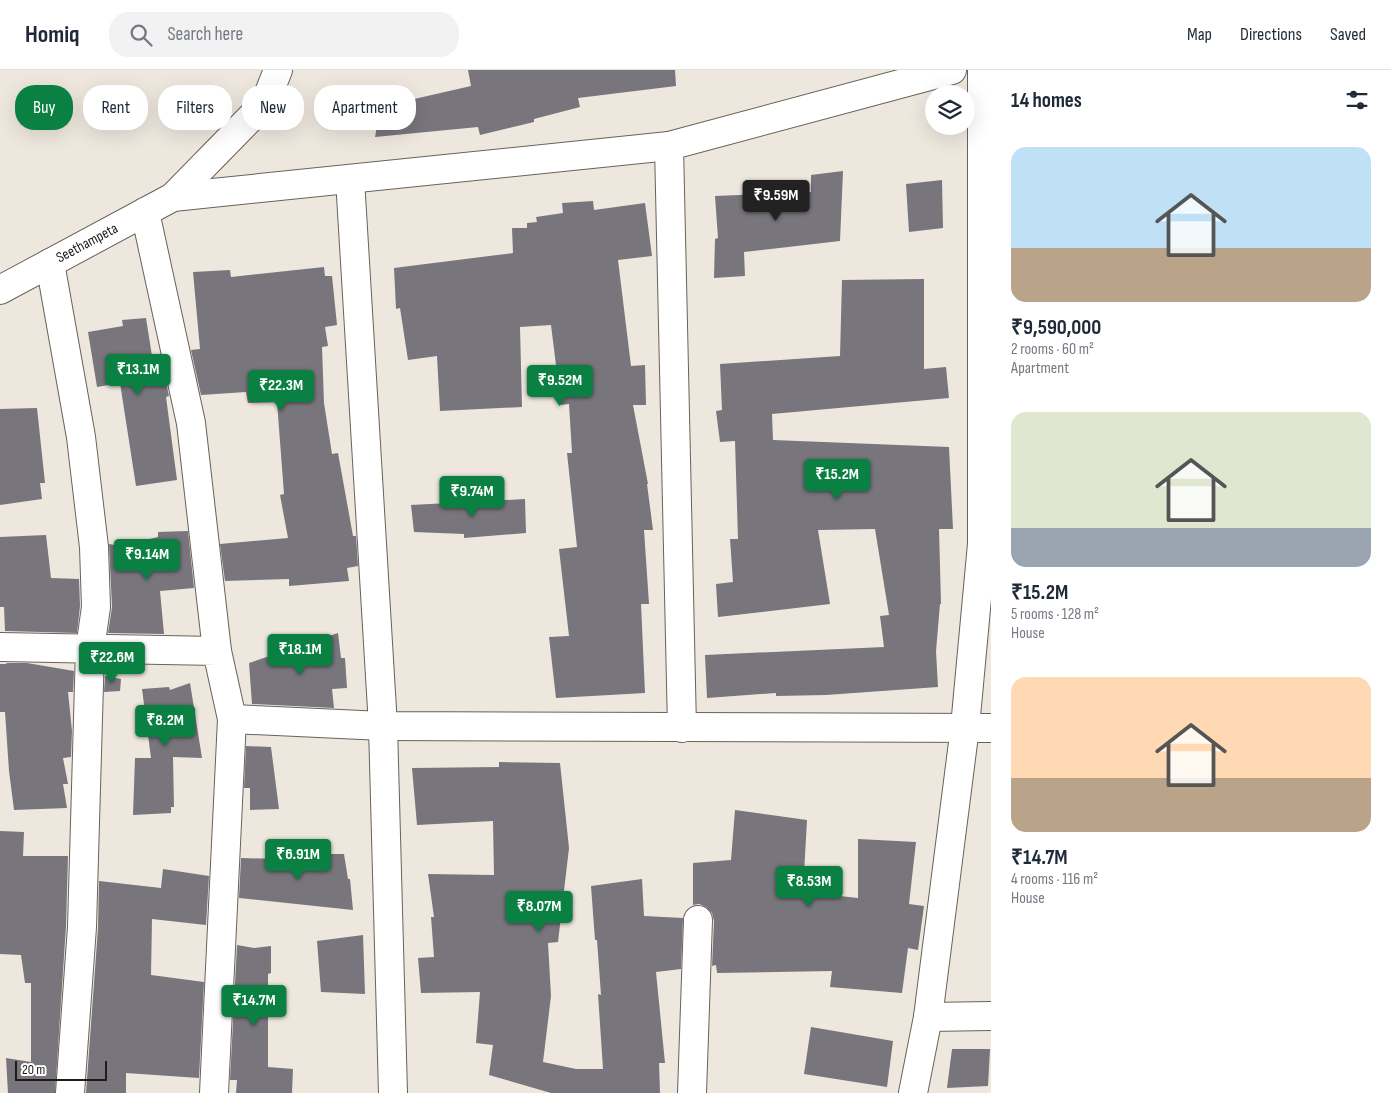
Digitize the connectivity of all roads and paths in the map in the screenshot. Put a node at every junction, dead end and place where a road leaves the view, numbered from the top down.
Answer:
1 (278, 70) edge
2 (952, 70) edge
3 (982, 70) edge
4 (669, 146) junction
5 (350, 179) junction
6 (173, 197) junction
7 (145, 212) junction
8 (50, 263) junction
9 (0, 290) edge
10 (987, 380) edge
11 (0, 647) edge
12 (90, 649) junction
13 (217, 651) junction
14 (232, 719) junction
15 (383, 726) junction
16 (682, 728) junction
17 (978, 728) edge
18 (698, 920) dead end
19 (991, 1016) edge
20 (928, 1017) junction
21 (70, 1093) edge
22 (214, 1093) edge
23 (393, 1093) edge
24 (692, 1093) edge
25 (913, 1093) edge

1 - 6 street
2 - 4 street
3 - 10 street
4 - 5 street
4 - 16 street
5 - 6 street
5 - 15 street
6 - 7 street, Seethampeta
7 - 8 street, Seethampeta
7 - 13 street
8 - 9 street, Seethampeta
8 - 12 street
10 - 17 street
11 - 12 street
12 - 13 street
12 - 21 street
13 - 14 street
14 - 15 street
14 - 22 street
15 - 16 street
15 - 23 street
16 - 17 street
17 - 20 street
18 - 24 street
19 - 20 street
20 - 25 street

